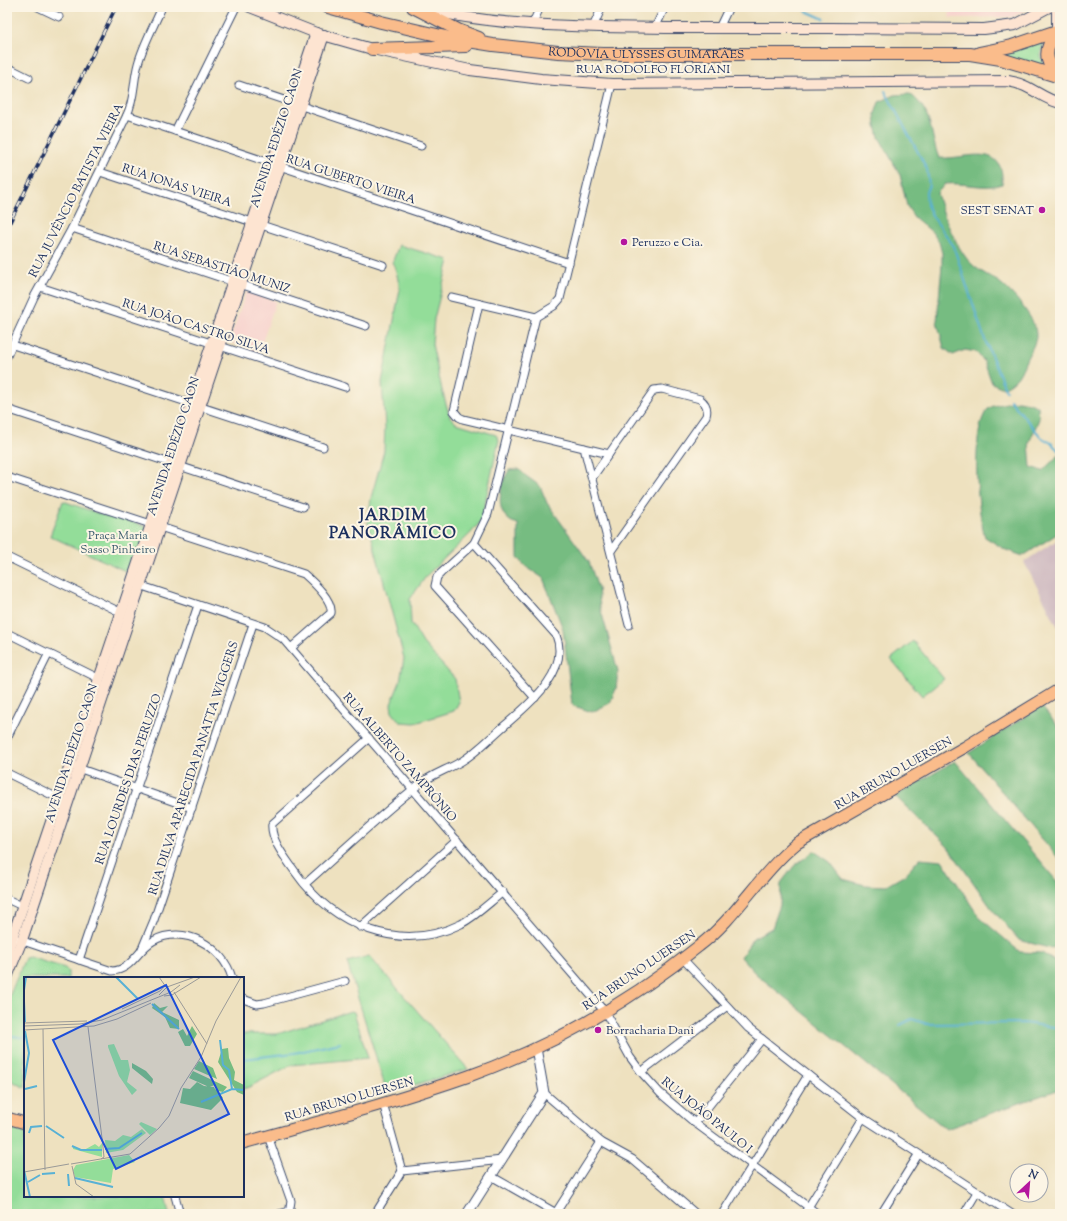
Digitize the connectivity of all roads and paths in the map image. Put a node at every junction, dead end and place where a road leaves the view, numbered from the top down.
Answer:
1 (38, 7) edge
2 (162, 7) edge
3 (236, 7) edge
4 (250, 7) edge
5 (328, 7) edge
6 (414, 7) edge
7 (540, 7) edge
8 (602, 7) edge
9 (665, 7) edge
10 (729, 7) edge
11 (1049, 7) edge
12 (1057, 7) edge
13 (59, 17) dead end
14 (533, 23) junction
15 (593, 27) junction
16 (655, 28) junction
17 (719, 28) junction
18 (1059, 30) edge
19 (320, 34) junction
20 (493, 45) junction
21 (372, 49) junction
22 (525, 49) junction
23 (970, 54) junction
24 (7, 67) edge
25 (1060, 76) edge
26 (29, 78) dead end
27 (612, 84) junction
28 (239, 86) dead end
29 (1060, 103) edge
30 (296, 104) junction
31 (127, 115) junction
32 (175, 131) junction
33 (421, 146) dead end
34 (276, 165) junction
35 (100, 172) junction
36 (257, 223) junction
37 (72, 228) junction
38 (569, 263) junction
39 (383, 265) dead end
40 (237, 283) junction
41 (40, 287) junction
42 (451, 297) dead end
43 (479, 304) junction
44 (536, 317) junction
45 (366, 326) dead end
46 (13, 345) junction
47 (216, 345) junction
48 (7, 356) edge
49 (345, 387) dead end
50 (196, 406) junction
51 (7, 408) edge
52 (508, 430) junction
53 (323, 448) dead end
54 (584, 448) junction
55 (608, 454) junction
56 (176, 465) junction
57 (7, 477) edge
58 (592, 478) junction
59 (304, 507) dead end
60 (156, 525) junction
61 (474, 543) junction
62 (611, 551) junction
63 (7, 557) edge
64 (136, 584) junction
65 (198, 605) junction
66 (122, 614) junction
67 (253, 624) junction
68 (629, 625) dead end
69 (7, 633) edge
70 (291, 648) junction
71 (48, 653) junction
72 (100, 679) junction
73 (1060, 689) edge
74 (535, 698) junction
75 (7, 738) edge
76 (369, 738) junction
77 (75, 767) junction
78 (7, 773) edge
79 (137, 789) junction
80 (413, 789) junction
81 (60, 799) junction
82 (192, 808) junction
83 (457, 840) junction
84 (305, 884) junction
85 (502, 892) junction
86 (7, 899) edge
87 (24, 907) junction
88 (154, 920) junction
89 (360, 927) junction
90 (18, 939) junction
91 (159, 939) junction
92 (142, 951) junction
93 (7, 953) edge
94 (683, 959) junction
95 (79, 960) junction
96 (7, 977) edge
97 (232, 977) edge
98 (345, 980) dead end
99 (244, 999) edge
100 (726, 1007) junction
101 (605, 1012) junction
102 (762, 1039) junction
103 (536, 1048) junction
104 (641, 1072) junction
105 (808, 1075) junction
106 (544, 1094) junction
107 (383, 1103) junction
108 (7, 1118) edge
109 (863, 1118) junction
110 (24, 1123) edge
111 (695, 1123) junction
112 (268, 1136) junction
113 (601, 1142) junction
114 (244, 1143) edge
115 (918, 1155) junction
116 (502, 1160) junction
117 (752, 1166) junction
118 (402, 1172) junction
119 (491, 1176) junction
120 (978, 1192) junction
121 (175, 1197) edge
122 (808, 1207) junction
123 (290, 1212) edge
124 (180, 1214) edge
125 (279, 1214) edge
126 (375, 1214) edge
127 (467, 1214) edge
128 (556, 1214) edge
129 (696, 1214) edge
130 (722, 1214) edge
131 (804, 1214) edge
132 (818, 1214) edge
133 (881, 1214) edge
134 (964, 1214) edge
135 (1012, 1214) edge

1 - 13 street
2 - 31 street, RUA JUVÊNCIO BATISTA VIEIRA
3 - 32 street
4 - 19 main road, RUA RODOLFO FLORIANI
5 - 20 highway, RODOVIA ULYSSES GUIMARÃES
6 - 14 main road
6 - 22 highway
7 - 14 street
8 - 15 street
9 - 16 street
10 - 17 street
11 - 17 main road
12 - 18 main road
14 - 15 main road
15 - 16 main road
16 - 17 main road
18 - 23 highway, RODOVIA ULYSSES GUIMARÃES
18 - 25 highway
19 - 21 main road, RUA RODOLFO FLORIANI
19 - 30 main road, AVENIDA EDÉZIO CAON
20 - 21 highway
20 - 22 highway, RODOVIA ULYSSES GUIMARÃES
21 - 27 main road, RUA RODOLFO FLORIANI
22 - 23 highway, RODOVIA ULYSSES GUIMARÃES
23 - 25 highway, RODOVIA ULYSSES GUIMARÃES
24 - 26 street
27 - 29 main road, RUA RODOLFO FLORIANI
27 - 38 street
28 - 30 street
30 - 33 street
30 - 34 main road, AVENIDA EDÉZIO CAON
31 - 32 street, RUA GUBERTO VIEIRA
31 - 35 street, RUA JUVÊNCIO BATISTA VIEIRA
32 - 34 street, RUA GUBERTO VIEIRA
34 - 36 main road, AVENIDA EDÉZIO CAON
34 - 38 street, RUA GUBERTO VIEIRA
35 - 36 street, RUA JONAS VIEIRA
35 - 37 street, RUA JUVÊNCIO BATISTA VIEIRA
36 - 39 street, RUA JONAS VIEIRA
36 - 40 main road, AVENIDA EDÉZIO CAON
37 - 40 street, RUA SEBASTIÃO MUNIZ
37 - 41 street, RUA JUVÊNCIO BATISTA VIEIRA
38 - 44 street
40 - 45 street, RUA SEBASTIÃO MUNIZ
40 - 47 main road, AVENIDA EDÉZIO CAON
41 - 46 street, RUA JUVÊNCIO BATISTA VIEIRA
41 - 47 street, RUA JOÃO CASTRO SILVA
42 - 43 street
43 - 44 street
43 - 52 street
44 - 52 street
46 - 48 street, RUA JUVÊNCIO BATISTA VIEIRA
46 - 50 street
47 - 49 street, RUA JOÃO CASTRO SILVA
47 - 50 main road, AVENIDA EDÉZIO CAON
50 - 53 street
50 - 56 main road, AVENIDA EDÉZIO CAON
51 - 56 street
52 - 54 street
52 - 61 street
54 - 55 street
54 - 58 street
55 - 58 street
55 - 62 street
56 - 59 street
56 - 60 main road, AVENIDA EDÉZIO CAON
57 - 60 street
58 - 62 street
60 - 64 main road, AVENIDA EDÉZIO CAON
60 - 70 street
61 - 74 street
61 - 74 street
62 - 68 street
63 - 66 street
64 - 65 street, RUA ALBERTO ZAMPRÔNIO
64 - 66 main road, AVENIDA EDÉZIO CAON
64 - 77 main road, AVENIDA EDÉZIO CAON
65 - 67 street, RUA ALBERTO ZAMPRÔNIO
65 - 79 street, RUA LOURDES DIAS PERUZZO
66 - 72 main road, AVENIDA EDÉZIO CAON
67 - 70 street, RUA ALBERTO ZAMPRÔNIO
67 - 82 street, RUA DILVA APARECIDA PANATTA WIGGERS
69 - 71 street
70 - 76 street, RUA ALBERTO ZAMPRÔNIO
71 - 72 street
71 - 75 street
72 - 77 main road, AVENIDA EDÉZIO CAON
73 - 94 main road, RUA BRUNO LUERSEN
74 - 80 street
76 - 80 street, RUA ALBERTO ZAMPRÔNIO
76 - 84 street
77 - 79 street
77 - 81 main road, AVENIDA EDÉZIO CAON
77 - 90 main road, AVENIDA EDÉZIO CAON
78 - 81 street
79 - 82 street
79 - 95 street, RUA LOURDES DIAS PERUZZO
80 - 83 street, RUA ALBERTO ZAMPRÔNIO
80 - 84 street
81 - 87 main road, AVENIDA EDÉZIO CAON
82 - 88 street, RUA DILVA APARECIDA PANATTA WIGGERS
83 - 85 street, RUA ALBERTO ZAMPRÔNIO
83 - 89 street
84 - 89 street
85 - 89 street
85 - 101 street, RUA ALBERTO ZAMPRÔNIO
86 - 87 street
87 - 90 main road, AVENIDA EDÉZIO CAON
88 - 91 street
88 - 92 street, RUA DILVA APARECIDA PANATTA WIGGERS
90 - 93 main road, AVENIDA EDÉZIO CAON
90 - 95 street
90 - 96 main road, AVENIDA EDÉZIO CAON
91 - 92 street
91 - 97 street
92 - 95 street
94 - 100 street
94 - 101 main road, RUA BRUNO LUERSEN
98 - 99 street
100 - 102 street
100 - 104 street
101 - 103 main road, RUA BRUNO LUERSEN
101 - 104 street, RUA JOÃO PAULO I
102 - 105 street
102 - 111 street
103 - 106 street
103 - 107 main road, RUA BRUNO LUERSEN
104 - 111 street, RUA JOÃO PAULO I
105 - 109 street
105 - 117 street
106 - 113 street
106 - 116 street
107 - 112 main road, RUA BRUNO LUERSEN
107 - 118 street
108 - 110 main road
109 - 115 street
109 - 122 street
111 - 117 street, RUA JOÃO PAULO I
112 - 114 main road, RUA BRUNO LUERSEN
112 - 123 street
113 - 128 street
113 - 129 street
115 - 120 street
115 - 133 street
116 - 118 street
116 - 119 street
117 - 122 street, RUA JOÃO PAULO I
117 - 130 street
118 - 126 street
119 - 127 street
119 - 128 street
120 - 134 street
120 - 135 street
121 - 124 street
122 - 131 street
122 - 132 street, RUA JOÃO PAULO I
123 - 125 street

